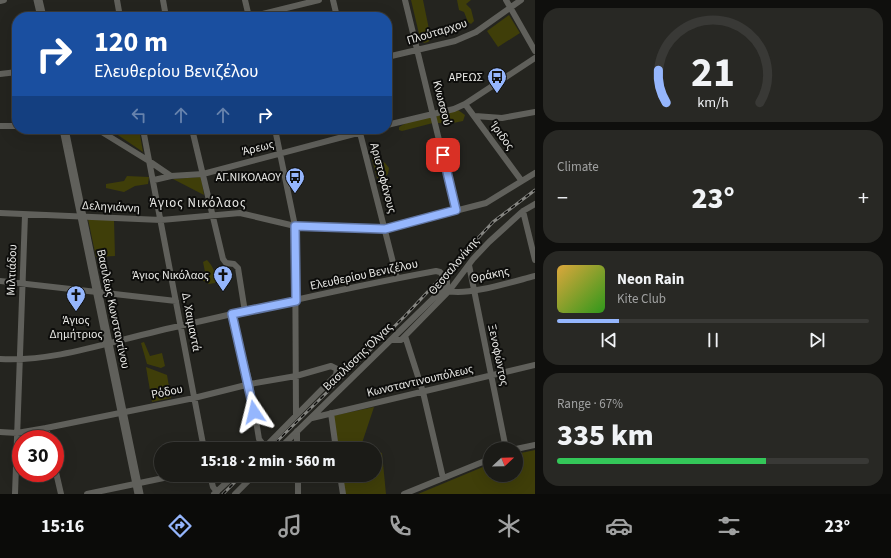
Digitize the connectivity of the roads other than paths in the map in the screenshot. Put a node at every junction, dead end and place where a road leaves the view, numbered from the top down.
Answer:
1 (4, 0) edge
2 (38, 0) edge
3 (117, 0) edge
4 (163, 0) edge
5 (245, 0) edge
6 (319, 0) edge
7 (333, 0) edge
8 (405, 0) edge
9 (506, 0) edge
10 (521, 0) edge
11 (0, 1) edge
12 (510, 7) junction
13 (41, 12) edge
14 (119, 12) edge
15 (165, 12) edge
16 (249, 12) edge
17 (270, 12) edge
18 (336, 12) edge
19 (418, 51) junction
20 (535, 51) edge
21 (392, 56) edge
22 (535, 58) edge
23 (12, 73) edge
24 (0, 74) edge
25 (465, 104) junction
26 (535, 112) edge
27 (433, 114) junction
28 (475, 116) junction
29 (392, 124) edge
30 (0, 126) edge
31 (12, 126) edge
32 (66, 134) edge
33 (105, 134) edge
34 (144, 134) edge
35 (193, 134) edge
36 (276, 134) edge
37 (350, 134) edge
38 (361, 134) edge
39 (281, 154) junction
40 (150, 161) junction
41 (535, 173) edge
42 (203, 174) junction
43 (171, 176) junction
44 (154, 180) junction
45 (521, 180) junction
46 (535, 204) edge
47 (456, 210) junction
48 (523, 211) junction
49 (0, 213) edge
50 (25, 215) junction
51 (212, 215) junction
52 (82, 216) junction
53 (160, 220) junction
54 (295, 226) junction
55 (385, 229) junction
56 (535, 260) edge
57 (469, 265) junction
58 (535, 276) edge
59 (397, 278) junction
60 (447, 280) joint
61 (0, 281) edge
62 (22, 283) junction
63 (474, 290) junction
64 (449, 291) junction
65 (98, 292) junction
66 (176, 301) junction
67 (296, 301) junction
68 (245, 312) junction
69 (232, 314) junction
70 (181, 326) junction
71 (405, 336) junction
72 (392, 340) junction
73 (108, 343) junction
74 (0, 359) edge
75 (20, 360) junction
76 (535, 365) edge
77 (296, 376) junction
78 (491, 376) junction
79 (250, 384) junction
80 (423, 392) junction
81 (194, 398) junction
82 (122, 412) junction
83 (331, 413) junction
84 (296, 415) junction
85 (310, 418) junction
86 (46, 428) joint
87 (17, 430) edge
88 (34, 430) edge
89 (297, 431) junction
90 (0, 432) edge
91 (12, 433) edge
92 (203, 442) edge
93 (261, 442) edge
94 (270, 442) edge
95 (287, 442) edge
96 (298, 442) edge
97 (335, 442) edge
98 (505, 442) edge
99 (535, 445) edge
100 (523, 448) edge
101 (483, 462) edge
102 (443, 478) junction
103 (154, 480) edge
104 (15, 482) edge
105 (58, 482) edge
106 (212, 482) edge
107 (228, 482) edge
108 (247, 482) edge
109 (298, 482) edge
110 (341, 482) edge
111 (137, 484) junction
112 (216, 493) edge
113 (15, 494) edge
114 (61, 494) edge
115 (86, 494) edge
116 (139, 494) edge
117 (235, 494) edge
118 (298, 494) edge
119 (343, 494) edge
120 (404, 494) edge

1 - 11 street
2 - 13 street
3 - 14 street
4 - 15 street
5 - 16 street
6 - 17 street
7 - 18 street
8 - 19 street, Κνωσσού
9 - 12 street
10 - 12 street, Πλούταρχου
12 - 19 street, Πλούταρχου
12 - 20 street
19 - 21 street, Πλούταρχου
19 - 27 street, Κνωσσού
22 - 25 street
23 - 24 street
25 - 27 street
25 - 28 street, Ίριδος
26 - 28 street
27 - 29 street
27 - 47 street, Κνωσσού
28 - 45 street, Ίριδος
30 - 31 street
32 - 52 street, Βασιλέως Κωνσταντίνου
33 - 40 street
34 - 40 street, Δ. Χαιμαντά
35 - 42 street
36 - 39 street
37 - 39 street, Άρεως
38 - 55 street, Αριστοφάνους
39 - 42 street, Άρεως
39 - 54 street
40 - 43 street
40 - 44 street, Δ. Χαιμαντά
41 - 45 street, Δεληγιάννη
42 - 43 street, Άρεως
42 - 51 street
43 - 44 street, Άρεως
44 - 53 street, Δ. Χαιμαντά
45 - 47 street, Δεληγιάννη
46 - 48 street, Θεσσαλονίκης
47 - 55 street, Δεληγιάννη
48 - 56 street
48 - 57 street, Θεσσαλονίκης
49 - 50 street, Δεληγιάννη
50 - 52 street, Δεληγιάννη
50 - 62 street, Μιλτιάδου
51 - 53 street, Δεληγιάννη
51 - 54 street, Δεληγιάννη
51 - 68 street
52 - 53 street, Δεληγιάννη
52 - 65 street, Βασιλέως Κωνσταντίνου
53 - 66 street, Δ. Χαιμαντά
54 - 55 street, Δεληγιάννη
54 - 67 street
55 - 59 street, Αριστοφάνους
57 - 63 street, Ξενοφώντος
57 - 64 street, Θεσσαλονίκης
58 - 63 street, Θράκης
59 - 60 street, Ελευθερίου Βενιζέλου
59 - 67 street, Ελευθερίου Βενιζέλου
60 - 72 street, Βασιλίσσης Όλγας
61 - 62 street
62 - 65 street
62 - 75 street, Μιλτιάδου
63 - 64 street, Θράκης
63 - 78 street, Ξενοφώντος
64 - 71 street, Θεσσαλονίκης
65 - 66 street
65 - 73 street, Βασιλέως Κωνσταντίνου
66 - 70 street, Δ. Χαιμαντά
67 - 68 street, Ελευθερίου Βενιζέλου
67 - 77 street
68 - 69 street, Ελευθερίου Βενιζέλου
69 - 70 street, Ελευθερίου Βενιζέλου
69 - 79 street
70 - 73 street, Ελευθερίου Βενιζέλου
70 - 81 street, Δ. Χαιμαντά
71 - 72 street, Θεσσαλονίκης
71 - 80 street
72 - 85 street, Βασιλίσσης Όλγας
73 - 75 street, Ελευθερίου Βενιζέλου
73 - 82 street, Βασιλέως Κωνσταντίνου
74 - 75 street, Ελευθερίου Βενιζέλου
75 - 87 street, Μιλτιάδου
76 - 78 street, Κωνσταντινουπόλεως
77 - 79 street, Ρόδου
77 - 84 street
77 - 84 street, Ρόδου
78 - 80 street, Κωνσταντινουπόλεως
78 - 98 street, Ξενοφώντος
79 - 81 street, Ρόδου
79 - 93 street
80 - 83 street, Κωνσταντινουπόλεως
80 - 102 street
81 - 82 street, Ρόδου
81 - 92 street, Δ. Χαιμαντά
82 - 86 street, Ρόδου
82 - 111 street, Βασιλέως Κωνσταντίνου
83 - 85 street, Κωνσταντινουπόλεως
83 - 97 street
84 - 94 street
85 - 89 street, Βασιλίσσης Όλγας
86 - 88 street, Ρόδου
89 - 95 street, Βασιλίσσης Όλγας
89 - 96 street
90 - 91 street, Ρόδου
99 - 100 street
101 - 102 street
102 - 120 street
103 - 111 street
104 - 113 street, Μιλτιάδου
105 - 114 street
106 - 112 street
107 - 112 street
108 - 117 street
109 - 118 street
110 - 119 street
111 - 115 street
111 - 116 street, Βασιλέως Κωνσταντίνου

